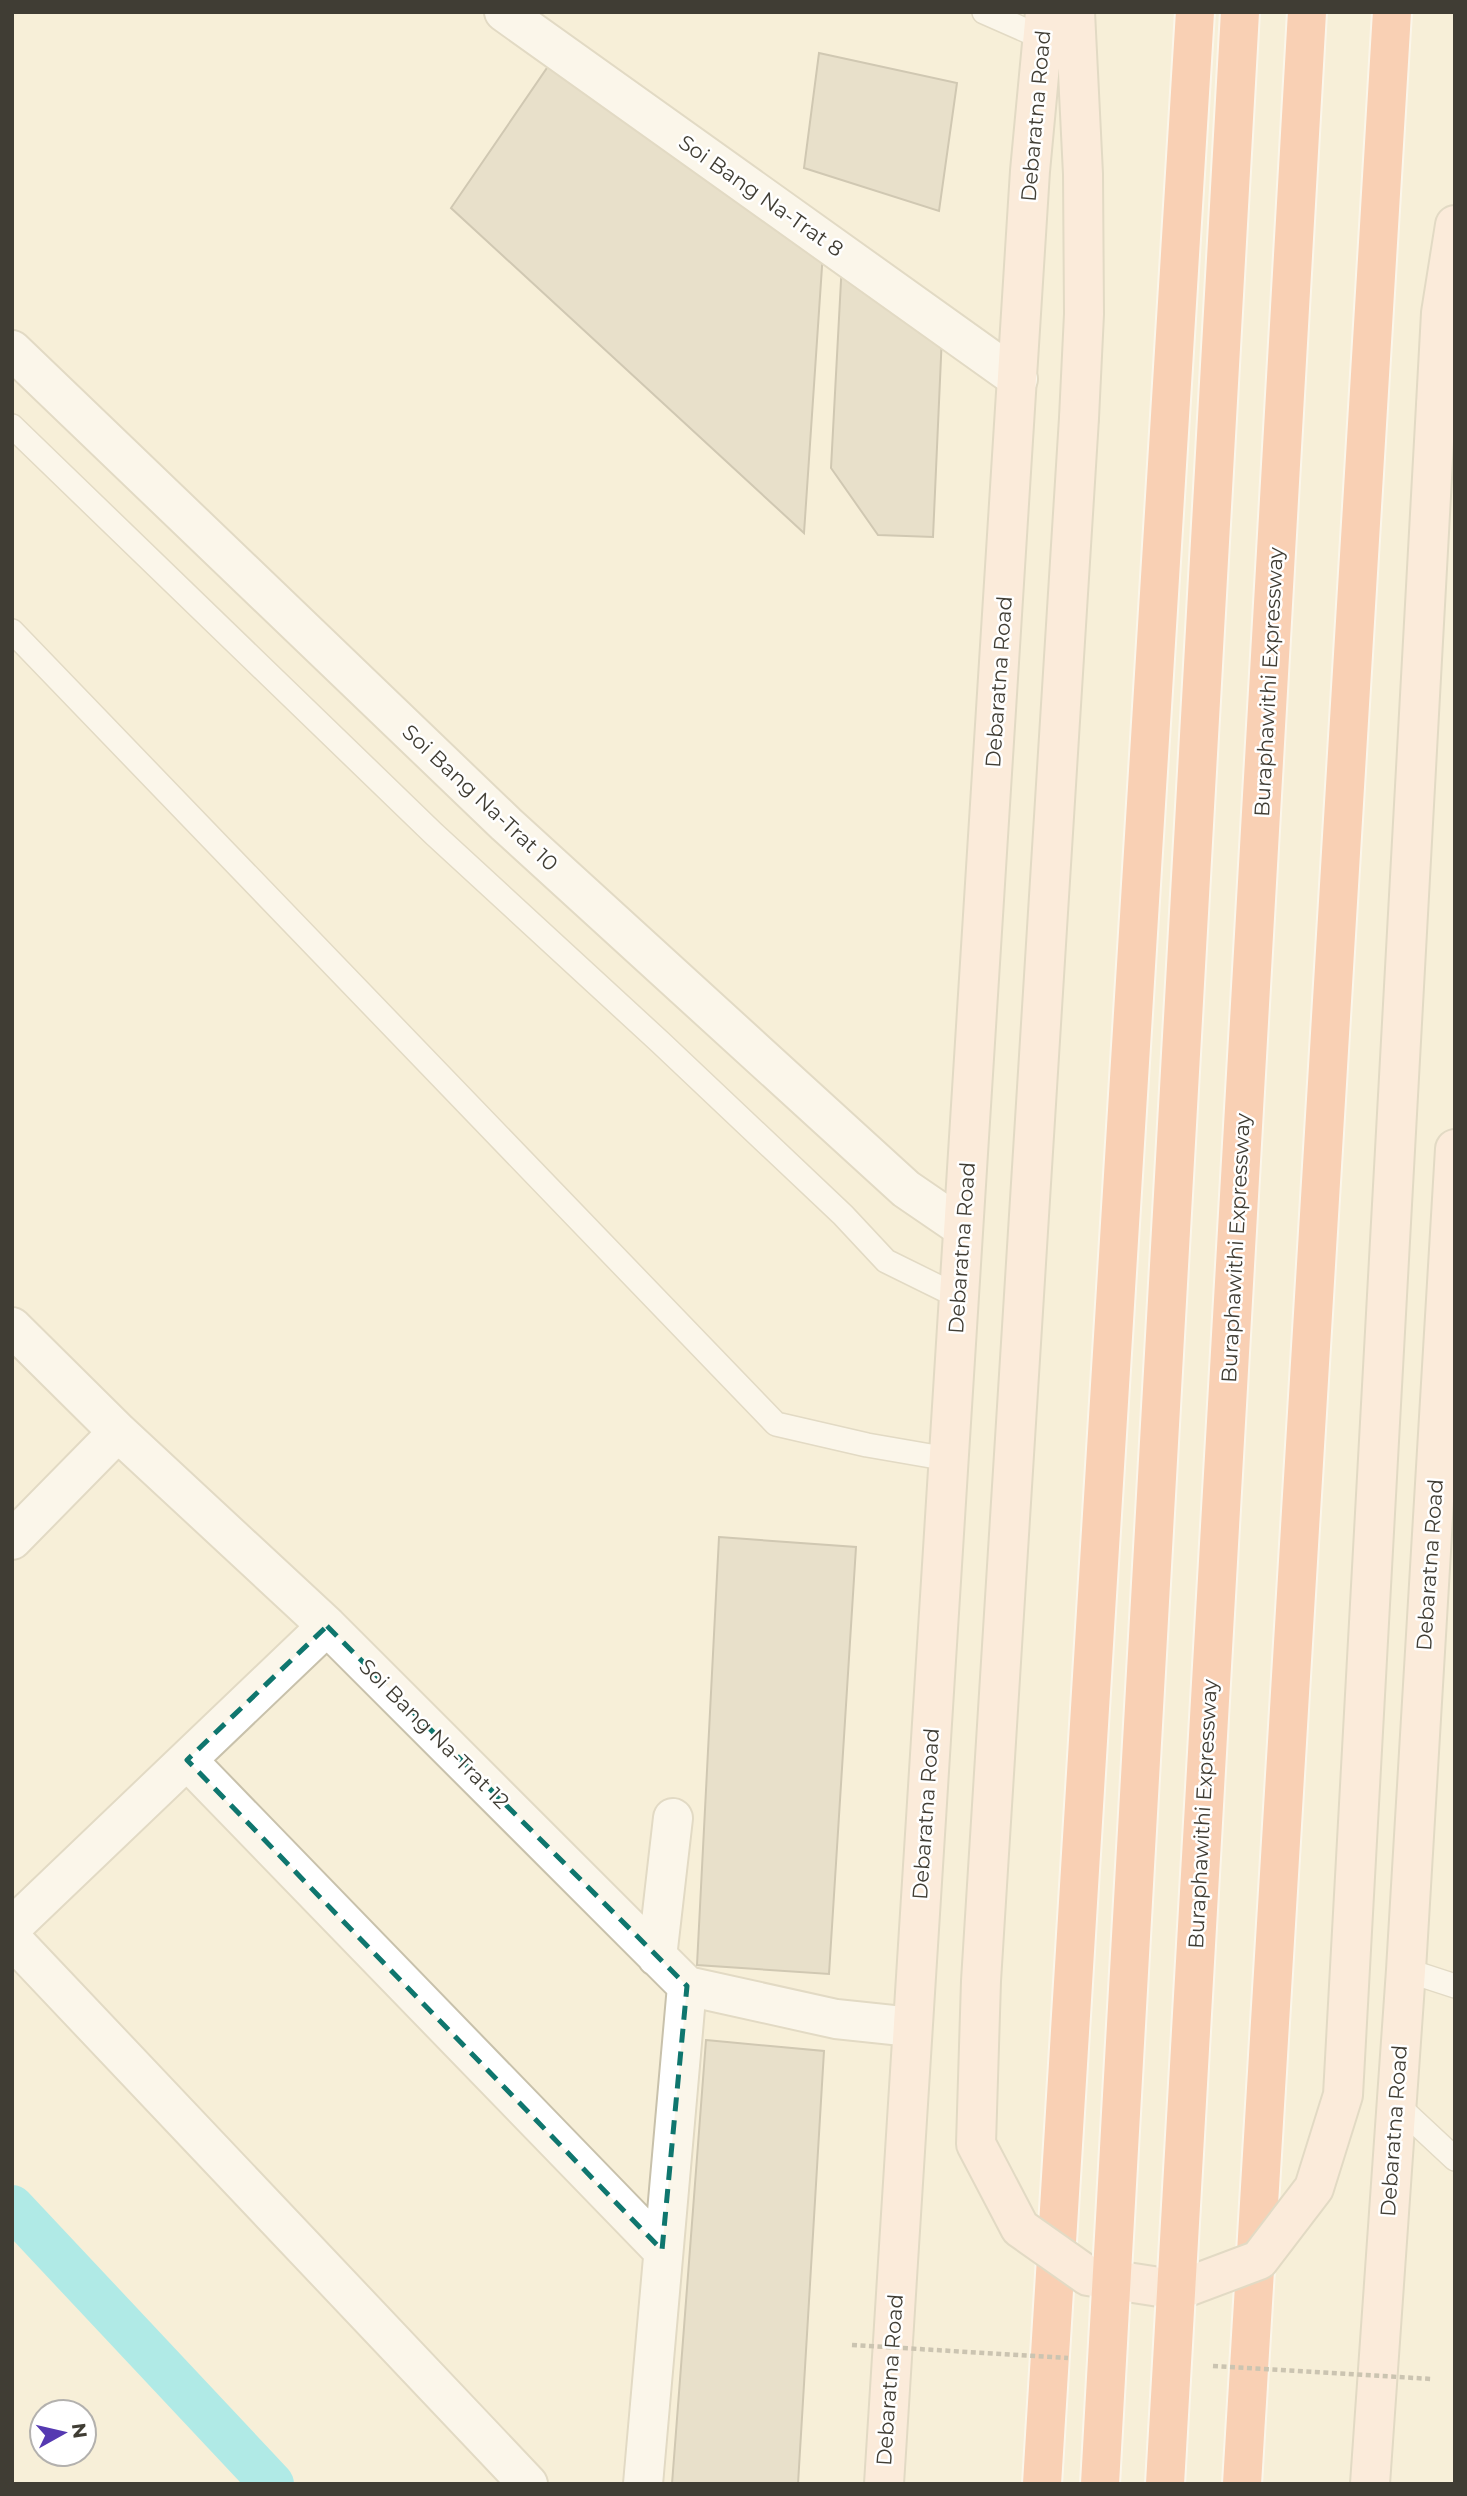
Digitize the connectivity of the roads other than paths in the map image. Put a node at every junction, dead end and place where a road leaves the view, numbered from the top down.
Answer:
1 (504, 12) edge
2 (984, 12) edge
3 (1075, 12) edge
4 (1195, 12) edge
5 (1240, 12) edge
6 (1307, 12) edge
7 (1392, 12) edge
8 (1044, 25) edge
9 (1455, 225) edge
10 (12, 349) edge
11 (1018, 379) junction
12 (12, 426) edge
13 (12, 631) edge
14 (1455, 1149) edge
15 (963, 1228) junction
16 (959, 1297) junction
17 (1452, 1326) edge
18 (12, 1327) edge
19 (118, 1432) junction
20 (948, 1459) junction
21 (12, 1540) edge
22 (327, 1626) junction
23 (187, 1760) junction
24 (673, 1818) dead end
25 (12, 1927) edge
26 (12, 1939) edge
27 (657, 1957) junction
28 (1406, 1970) junction
29 (687, 1986) junction
30 (1455, 1986) edge
31 (912, 2027) junction
32 (1396, 2105) junction
33 (1455, 2159) edge
34 (663, 2250) junction
35 (528, 2484) edge
36 (643, 2484) edge
37 (884, 2484) edge
38 (1042, 2484) edge
39 (1100, 2484) edge
40 (1164, 2484) edge
41 (1242, 2484) edge
42 (1370, 2484) edge

1 - 11 street, Soi Bang Na-Trat 8
2 - 8 lane
3 - 9 main road, bridge
4 - 38 highway
5 - 39 highway, bridge
6 - 40 highway, Buraphawithi Expressway, bridge
7 - 41 highway
8 - 11 main road, Debaratna Road
10 - 15 street, Soi Bang Na-Trat 10
11 - 15 main road, Debaratna Road
12 - 16 lane
13 - 20 lane
14 - 17 main road, Debaratna Road
15 - 16 main road, Debaratna Road
16 - 20 main road, Debaratna Road
17 - 28 main road, Debaratna Road
18 - 19 street, Soi Bang Na-Trat 12
19 - 21 street
19 - 22 street, Soi Bang Na-Trat 12
20 - 31 main road, Debaratna Road
22 - 23 street
22 - 27 street, Soi Bang Na-Trat 12
23 - 25 street
23 - 34 street
24 - 27 street
26 - 35 street
27 - 29 street, Soi Bang Na-Trat 12
28 - 30 lane
28 - 32 main road, Debaratna Road
29 - 31 street
29 - 34 street
31 - 37 main road, Debaratna Road
32 - 33 lane
32 - 42 main road, Debaratna Road
34 - 36 street

